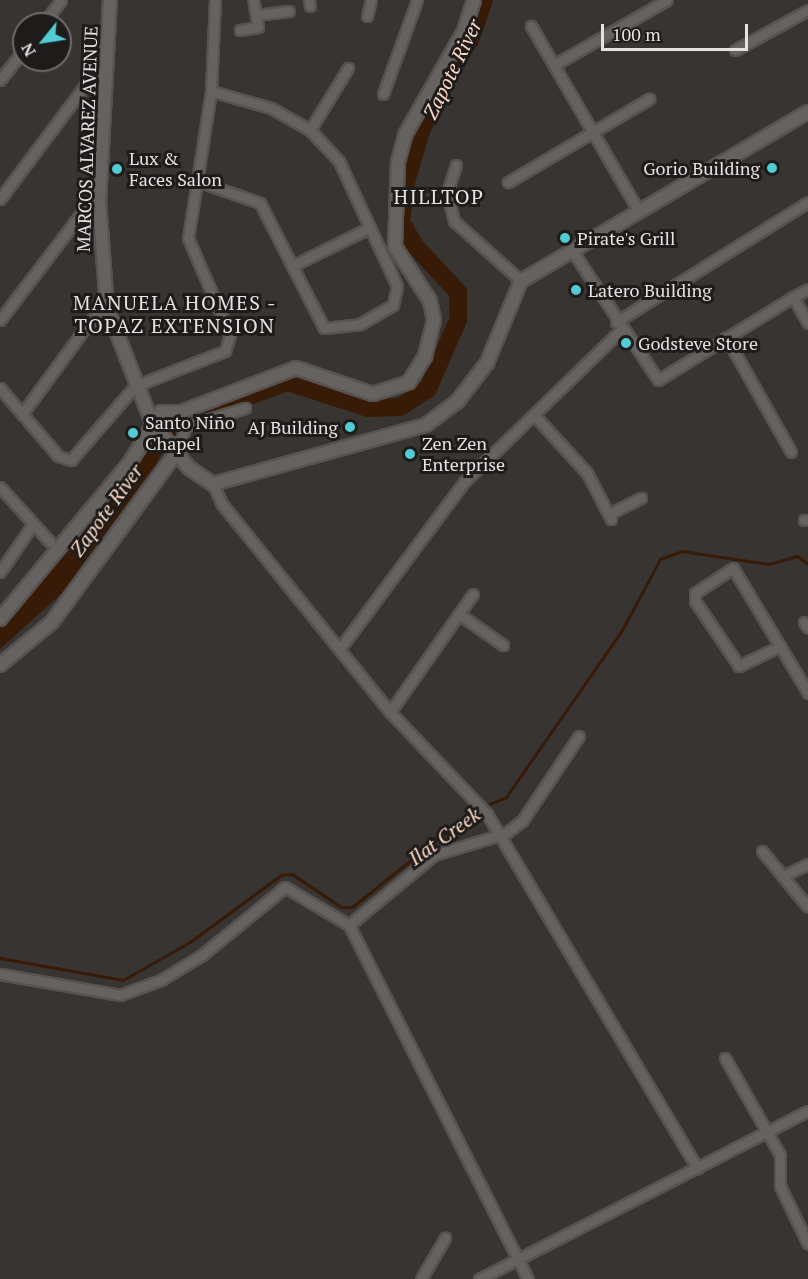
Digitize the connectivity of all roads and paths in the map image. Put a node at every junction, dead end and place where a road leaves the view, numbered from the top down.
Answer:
1 (110, 0) edge
2 (215, 0) edge
3 (253, 0) edge
4 (371, 0) edge
5 (417, 0) edge
6 (474, 0) edge
7 (667, 0) edge
8 (808, 10) edge
9 (289, 11) dead end
10 (256, 15) junction
11 (367, 16) dead end
12 (531, 26) dead end
13 (240, 30) dead end
14 (735, 50) dead end
15 (12, 64) edge
16 (554, 65) junction
17 (348, 68) dead end
18 (106, 70) junction
19 (0, 80) edge
20 (211, 91) junction
21 (383, 94) dead end
22 (650, 99) dead end
23 (808, 112) edge
24 (310, 130) junction
25 (593, 133) junction
26 (456, 165) dead end
27 (197, 181) junction
28 (508, 182) dead end
29 (0, 199) edge
30 (99, 201) junction
31 (808, 202) edge
32 (638, 210) junction
33 (369, 228) junction
34 (571, 249) junction
35 (292, 266) junction
36 (521, 280) junction
37 (808, 289) edge
38 (793, 297) junction
39 (108, 309) junction
40 (0, 320) edge
41 (808, 323) edge
42 (619, 326) junction
43 (726, 337) junction
44 (135, 386) junction
45 (0, 388) edge
46 (245, 408) dead end
47 (22, 414) junction
48 (535, 416) junction
49 (154, 425) junction
50 (791, 452) dead end
51 (176, 453) junction
52 (213, 484) junction
53 (0, 487) edge
54 (641, 498) dead end
55 (4, 499) edge
56 (33, 524) junction
57 (50, 542) dead end
58 (0, 572) edge
59 (473, 594) dead end
60 (459, 614) junction
61 (0, 619) edge
62 (504, 645) dead end
63 (780, 646) junction
64 (340, 647) junction
65 (0, 665) edge
66 (808, 693) edge
67 (390, 712) junction
68 (579, 736) dead end
69 (497, 836) junction
70 (762, 851) dead end
71 (808, 864) edge
72 (783, 876) junction
73 (808, 907) edge
74 (349, 926) junction
75 (0, 974) edge
76 (725, 1058) dead end
77 (808, 1111) edge
78 (769, 1131) junction
79 (696, 1168) junction
80 (445, 1238) dead end
81 (808, 1244) edge
82 (518, 1259) junction
83 (421, 1279) edge
84 (479, 1279) edge
85 (528, 1279) edge

1 - 18 main road, MARCOS ALVAREZ AVENUE
2 - 20 street
3 - 10 street
4 - 11 street
5 - 21 street
6 - 49 main road
7 - 16 street
8 - 14 street
9 - 10 street
10 - 13 street
12 - 16 street
15 - 19 street
16 - 25 street
17 - 24 street
18 - 29 street
18 - 30 main road, MARCOS ALVAREZ AVENUE
20 - 24 street
20 - 27 street
22 - 25 street
23 - 32 main road
24 - 33 street
25 - 28 street
25 - 32 street
26 - 36 street
27 - 35 street
27 - 44 street
30 - 39 main road, MARCOS ALVAREZ AVENUE
30 - 40 street
31 - 42 street
32 - 34 main road
33 - 35 street
33 - 35 street
34 - 36 main road
34 - 42 street
36 - 52 main road
37 - 38 street
38 - 41 street
38 - 43 street
39 - 44 main road, MARCOS ALVAREZ AVENUE
39 - 47 street
42 - 43 street
42 - 48 street
43 - 50 street
44 - 47 street
44 - 49 main road, MARCOS ALVAREZ AVENUE
45 - 47 street
46 - 51 street
48 - 54 street
48 - 64 street
49 - 51 main road, MARCOS ALVAREZ AVENUE
49 - 61 main road
51 - 52 main road, MARCOS ALVAREZ AVENUE
51 - 65 main road
52 - 64 street
53 - 55 street
55 - 56 street
56 - 57 street
56 - 58 street
59 - 60 street
60 - 62 street
60 - 67 street
63 - 63 street
63 - 66 street
64 - 67 street
67 - 69 street
68 - 69 street
69 - 74 street
69 - 79 street
70 - 72 street
71 - 72 street
72 - 73 street
74 - 75 street
74 - 82 street
76 - 78 street
77 - 78 street
78 - 79 street
78 - 81 street
79 - 82 street
80 - 83 street
82 - 84 street
82 - 85 street

